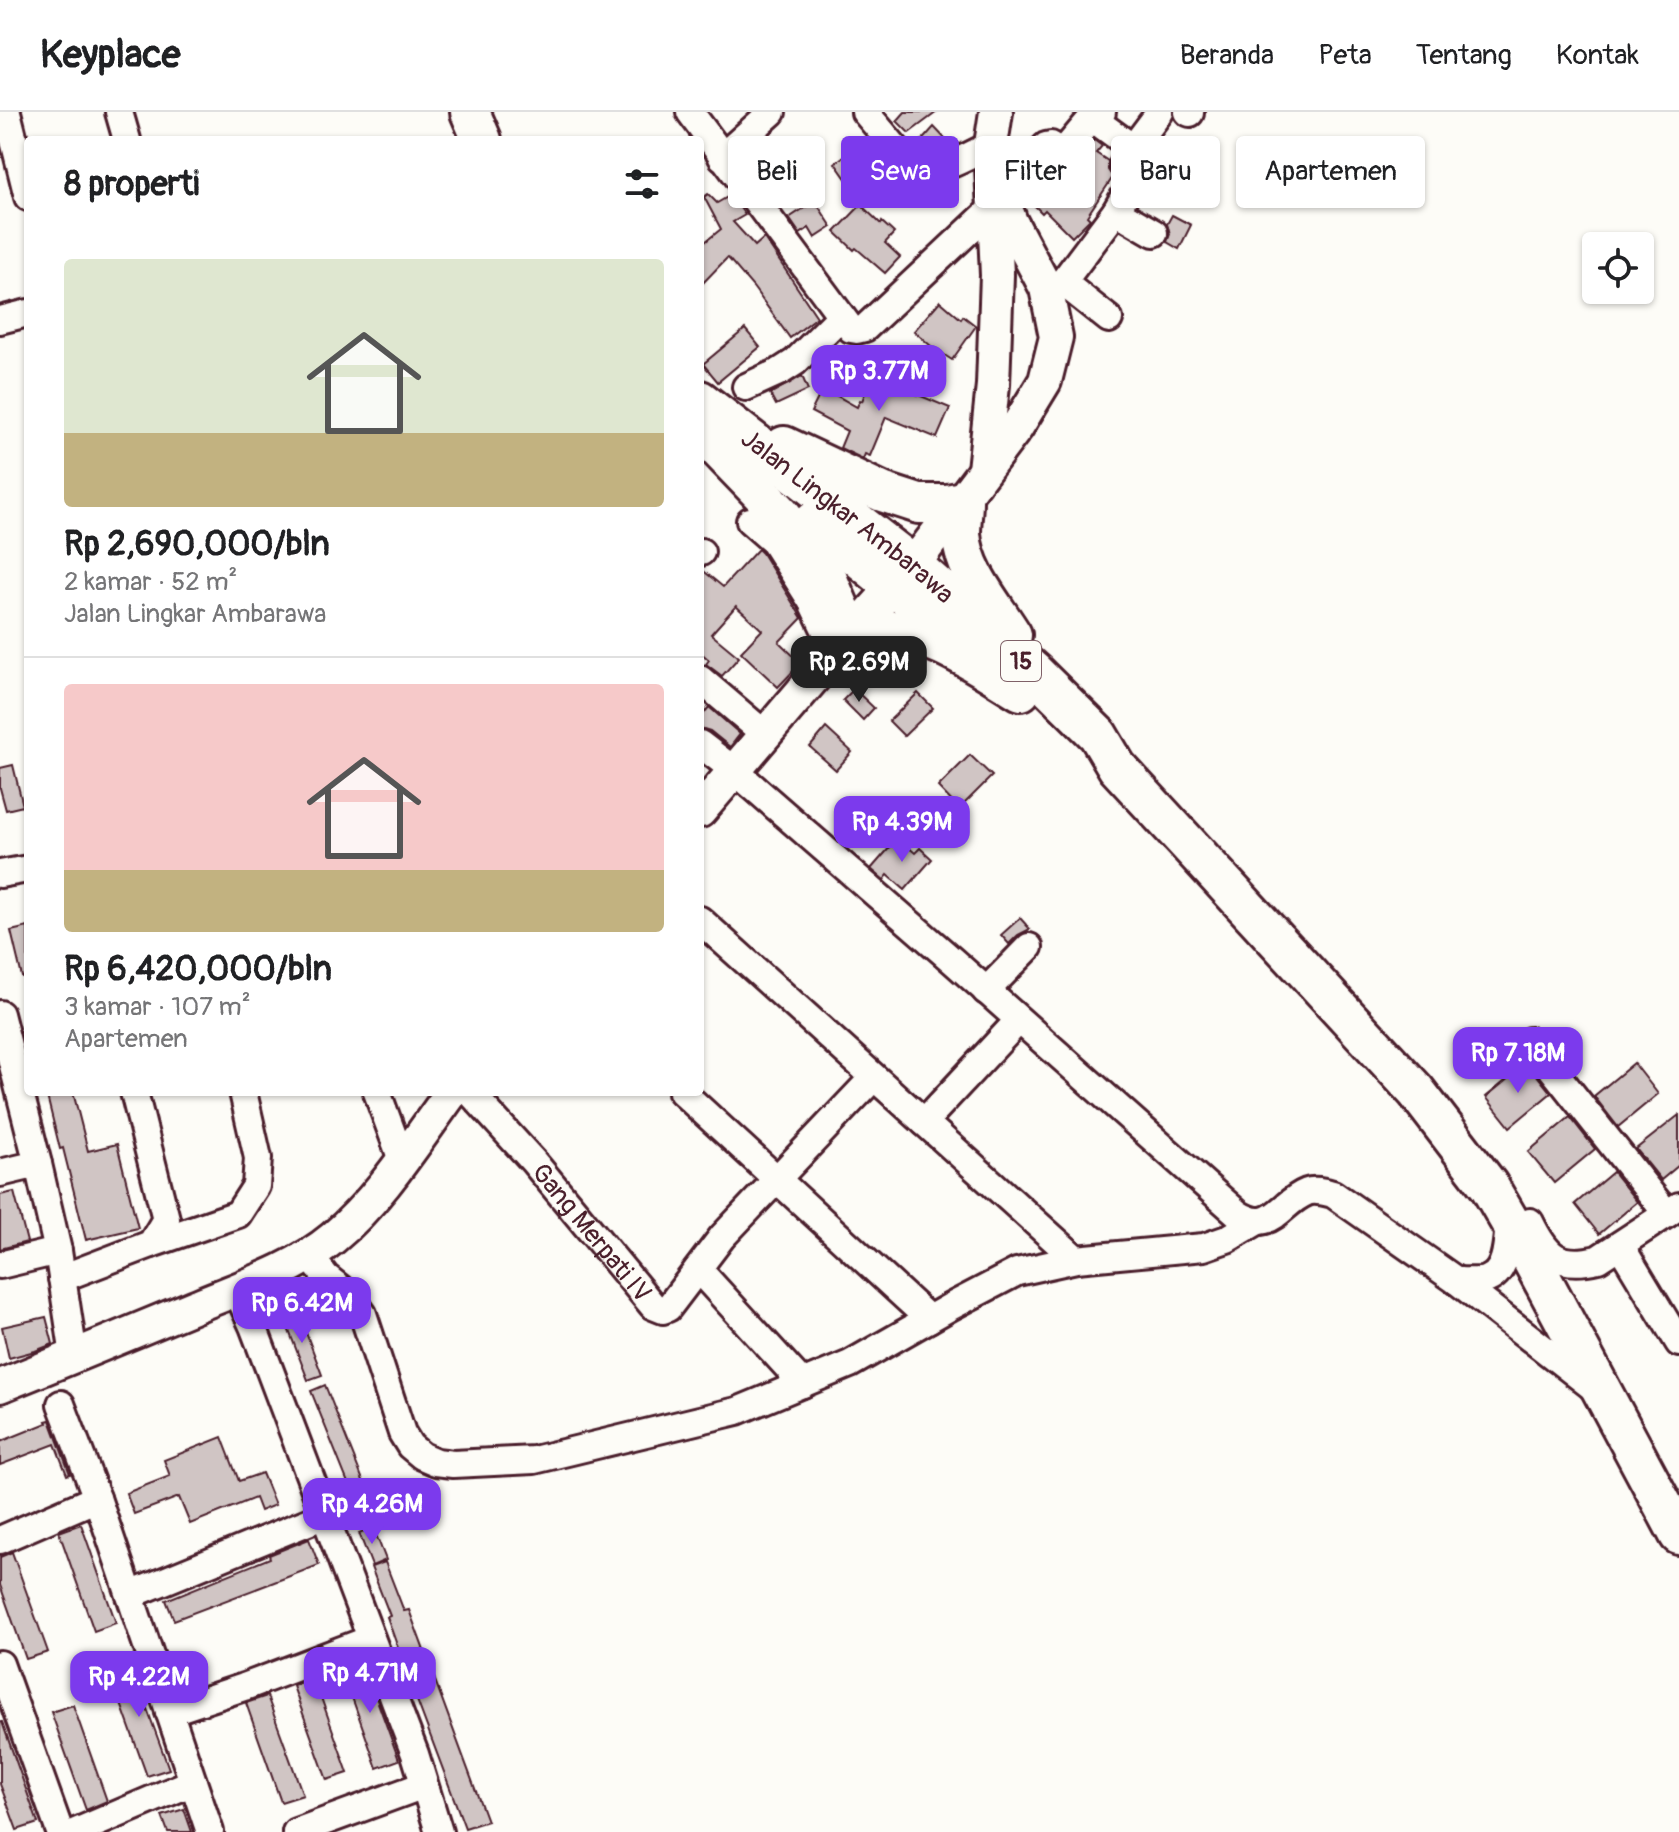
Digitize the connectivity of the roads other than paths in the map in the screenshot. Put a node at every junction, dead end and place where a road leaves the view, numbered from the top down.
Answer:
1 (7, 112) edge
2 (119, 112) edge
3 (470, 112) edge
4 (690, 112) edge
5 (772, 112) edge
6 (865, 112) edge
7 (996, 112) edge
8 (1160, 112) edge
9 (1099, 116) edge
10 (126, 136) edge
11 (480, 136) edge
12 (995, 136) edge
13 (1077, 136) edge
14 (1120, 136) edge
15 (1142, 136) edge
16 (722, 157) junction
17 (975, 173) edge
18 (24, 181) edge
19 (975, 197) edge
20 (994, 208) edge
21 (1006, 208) edge
22 (1118, 208) edge
23 (1116, 211) junction
24 (1154, 233) dead end
25 (24, 314) edge
26 (841, 316) junction
27 (1109, 319) dead end
28 (0, 320) edge
29 (746, 387) dead end
30 (704, 418) edge
31 (704, 419) edge
32 (704, 419) edge
33 (984, 470) junction
34 (963, 501) junction
35 (750, 521) dead end
36 (904, 576) junction
37 (843, 643) junction
38 (1027, 681) junction
39 (704, 682) edge
40 (766, 735) junction
41 (704, 747) edge
42 (735, 771) junction
43 (704, 806) edge
44 (24, 870) edge
45 (0, 874) edge
46 (704, 924) edge
47 (1029, 947) dead end
48 (986, 991) junction
49 (0, 1014) edge
50 (1018, 1021) junction
51 (1530, 1041) dead end
52 (7, 1073) edge
53 (873, 1078) junction
54 (135, 1096) edge
55 (244, 1096) edge
56 (378, 1096) edge
57 (449, 1096) edge
58 (474, 1096) edge
59 (686, 1096) edge
60 (924, 1122) junction
61 (402, 1160) junction
62 (38, 1164) junction
63 (0, 1173) edge
64 (776, 1180) junction
65 (1489, 1186) junction
66 (1673, 1210) edge
67 (1256, 1222) junction
68 (1509, 1223) junction
69 (151, 1244) junction
70 (1620, 1245) junction
71 (58, 1251) junction
72 (313, 1253) junction
73 (1076, 1259) junction
74 (0, 1265) edge
75 (698, 1269) junction
76 (62, 1278) junction
77 (1457, 1281) junction
78 (236, 1289) junction
79 (929, 1319) junction
80 (1679, 1343) edge
81 (74, 1356) junction
82 (803, 1384) junction
83 (0, 1386) edge
84 (1603, 1395) junction
85 (61, 1404) dead end
86 (97, 1498) junction
87 (325, 1515) junction
88 (1679, 1535) edge
89 (0, 1540) edge
90 (130, 1595) junction
91 (371, 1639) junction
92 (0, 1664) edge
93 (169, 1712) junction
94 (193, 1782) junction
95 (424, 1785) junction
96 (60, 1832) edge
97 (76, 1832) edge
98 (210, 1832) edge
99 (296, 1832) edge
100 (439, 1832) edge

1 - 18 street
2 - 10 street
3 - 11 highway
4 - 16 street
5 - 16 street
6 - 17 street
7 - 12 main road
8 - 15 street
9 - 13 street
9 - 14 street
16 - 26 street
19 - 26 street
20 - 33 main road
21 - 33 main road
22 - 23 street
23 - 24 street
23 - 27 street
25 - 28 street
26 - 29 street
30 - 34 highway
31 - 36 highway, Jalan Lingkar Ambarawa / 15
32 - 37 highway
33 - 34 main road
34 - 36 main road
34 - 38 highway
35 - 37 street
36 - 37 main road
36 - 38 highway, Jalan Lingkar Ambarawa / 15
37 - 38 highway
37 - 40 main road
38 - 65 highway, Jalan Lingkar Ambarawa / 15
39 - 40 street
40 - 42 main road
41 - 42 street
42 - 43 main road
42 - 48 street
44 - 45 street
46 - 53 street
47 - 48 street
48 - 50 street
49 - 52 street
50 - 60 street
50 - 67 street
51 - 66 street
52 - 62 street
53 - 60 street
53 - 64 street, Gang Merpati IV
54 - 69 street
55 - 69 street
56 - 61 street
57 - 61 main road
58 - 75 street, Gang Merpati IV
59 - 64 street
60 - 73 street
61 - 72 main road
62 - 63 street
62 - 71 street
64 - 75 street, Gang Merpati IV
64 - 79 street
65 - 68 highway, 15
65 - 70 street
66 - 70 street
67 - 73 street
67 - 77 street
68 - 77 street
68 - 84 highway, 15
69 - 76 street
70 - 80 street
71 - 74 street
71 - 76 street
72 - 78 main road
72 - 82 street
73 - 79 street
75 - 82 street
76 - 81 street
77 - 84 street
78 - 81 main road
78 - 87 street
79 - 82 street
81 - 83 main road
84 - 88 highway, 15
85 - 86 street
86 - 89 street
86 - 90 street
87 - 90 street
87 - 91 street
90 - 93 street
91 - 93 street
91 - 95 street
92 - 96 street
93 - 94 street
94 - 97 street
94 - 98 street
95 - 99 street
95 - 100 street

